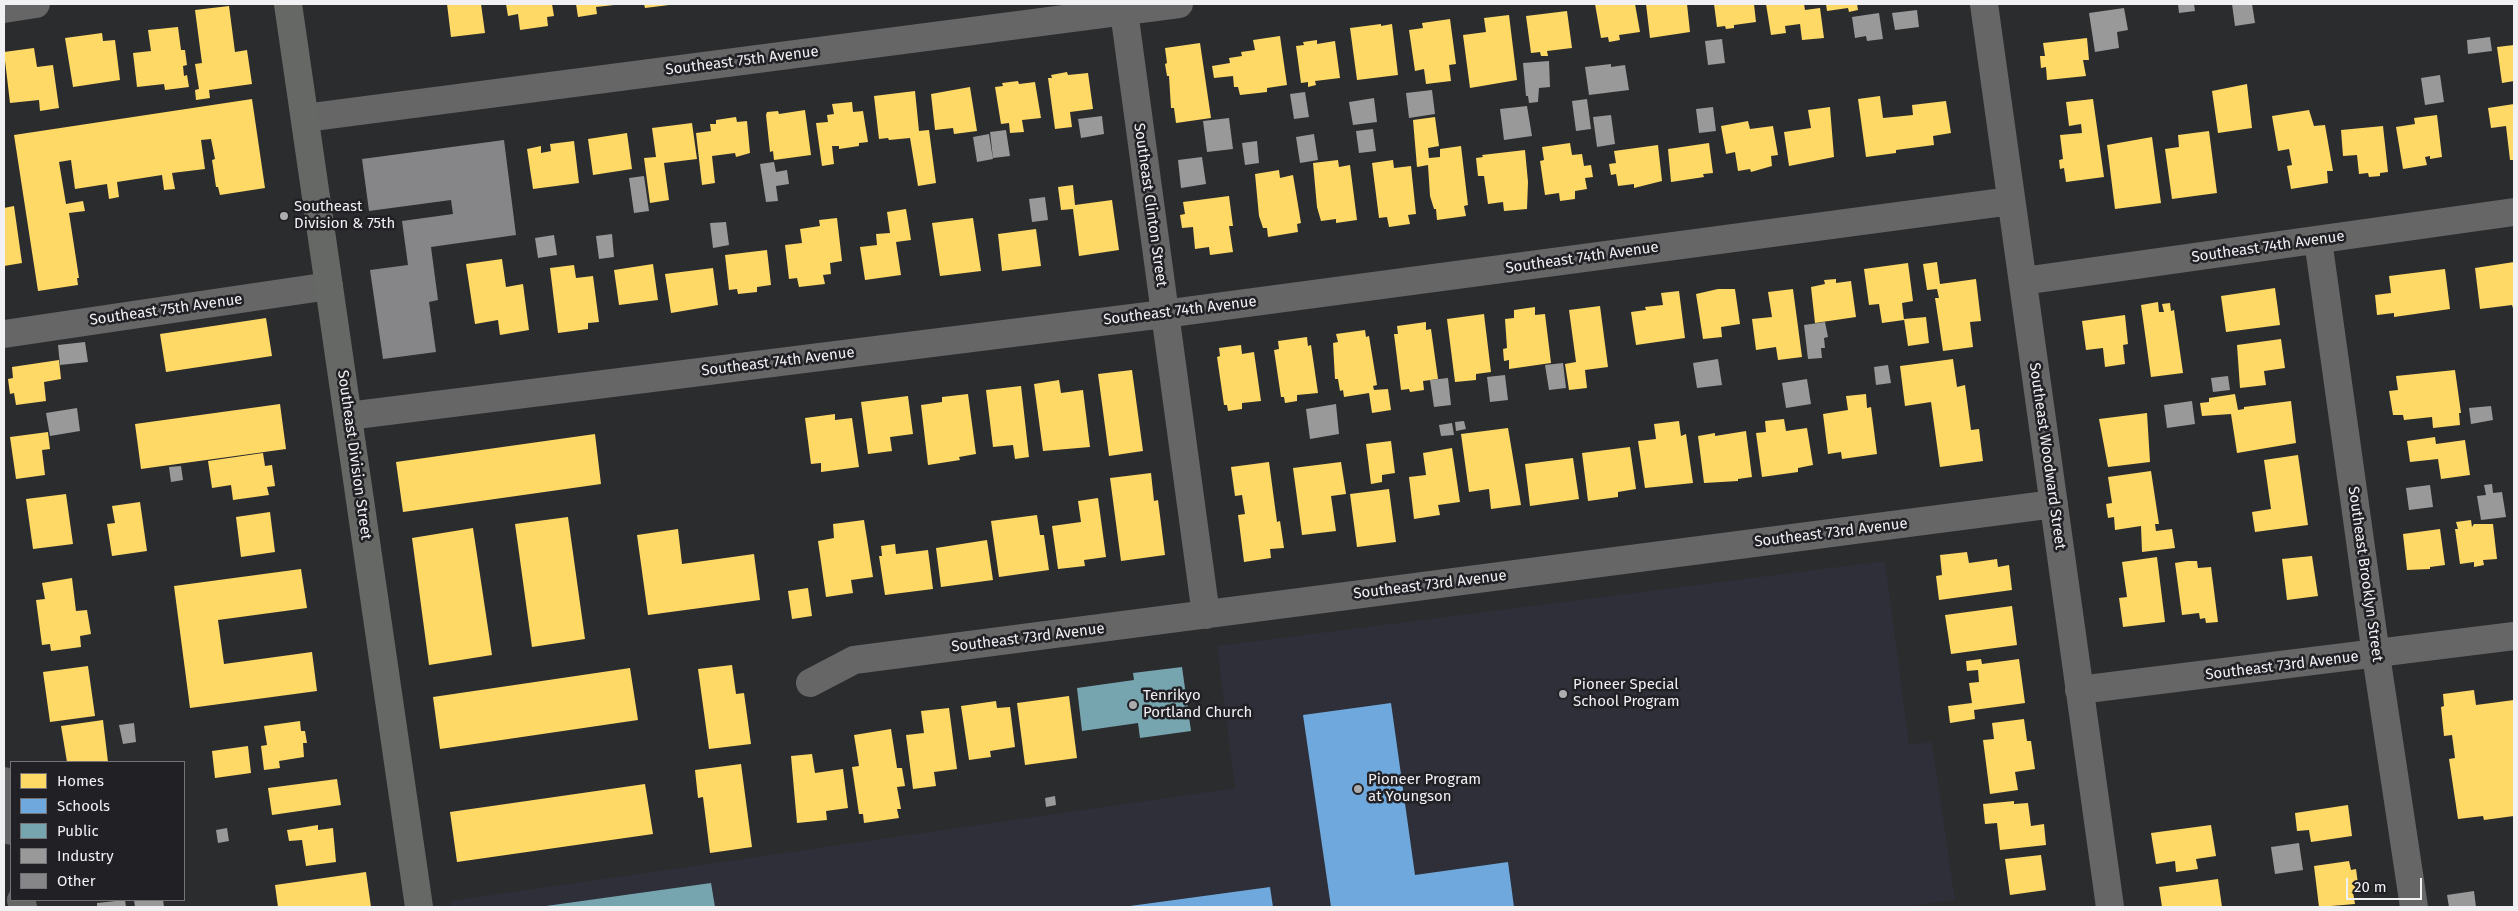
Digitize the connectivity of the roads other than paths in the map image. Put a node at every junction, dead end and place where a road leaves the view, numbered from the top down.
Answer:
1 (36, 4) edge
2 (288, 4) edge
3 (1179, 4) edge
4 (1984, 4) edge
5 (1123, 7) edge
6 (4, 9) edge
7 (305, 118) junction
8 (2011, 201) junction
9 (2514, 212) edge
10 (2318, 240) junction
11 (2022, 281) junction
12 (329, 286) junction
13 (1164, 314) junction
14 (4, 334) edge
15 (348, 416) junction
16 (2054, 504) junction
17 (1206, 615) junction
18 (2514, 636) edge
19 (2376, 655) junction
20 (810, 683) dead end
21 (2079, 690) junction
22 (4, 780) edge
23 (10, 824) edge
24 (419, 907) edge
25 (2110, 907) edge
26 (2414, 907) edge

1 - 6 street
2 - 7 main road, Southeast Division Street
3 - 5 street, Southeast 75th Avenue
4 - 8 street, Southeast Woodward Street
5 - 7 street, Southeast 75th Avenue
5 - 13 street, Southeast Clinton Street
7 - 12 main road, Southeast Division Street
8 - 11 street, Southeast Woodward Street
8 - 13 street, Southeast 74th Avenue
9 - 10 street, Southeast 74th Avenue
10 - 11 street, Southeast 74th Avenue
10 - 19 street, Southeast Brooklyn Street
11 - 16 street, Southeast Woodward Street
12 - 14 street, Southeast 75th Avenue
12 - 15 main road, Southeast Division Street
13 - 15 street, Southeast 74th Avenue
13 - 17 street, Southeast Clinton Street
15 - 24 main road, Southeast Division Street
16 - 17 street, Southeast 73rd Avenue
16 - 21 street, Southeast Woodward Street
17 - 20 street, Southeast 73rd Avenue
18 - 19 street, Southeast 73rd Avenue
19 - 21 street, Southeast 73rd Avenue
19 - 26 street, Southeast Brooklyn Street
21 - 25 street, Southeast Woodward Street
22 - 23 street

